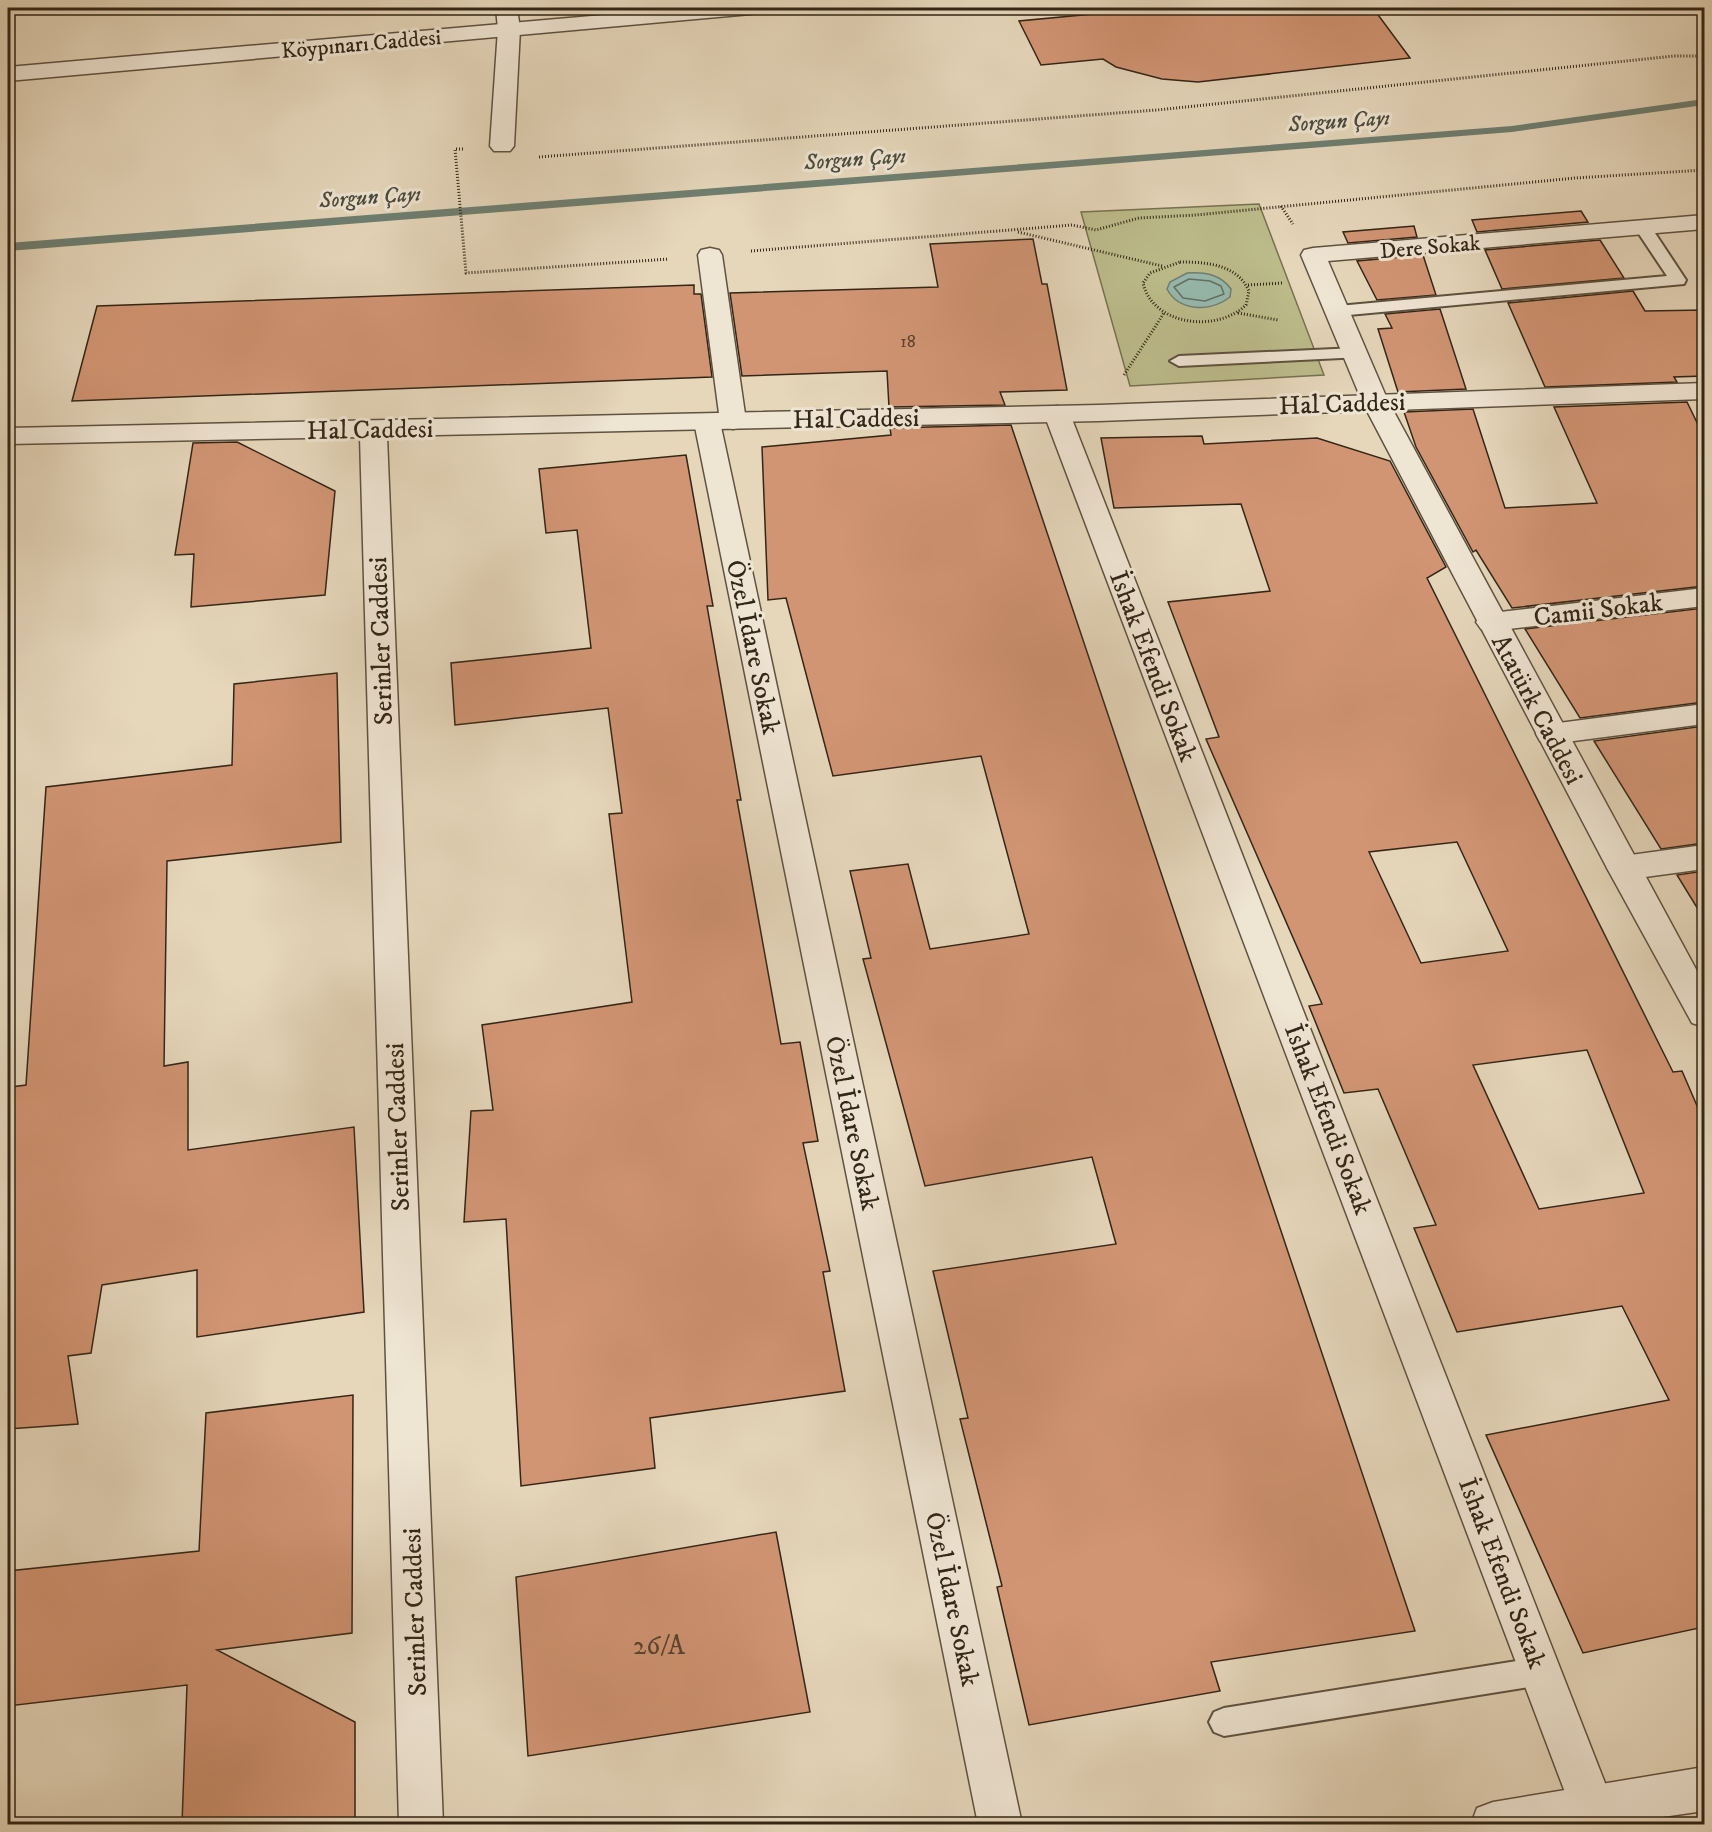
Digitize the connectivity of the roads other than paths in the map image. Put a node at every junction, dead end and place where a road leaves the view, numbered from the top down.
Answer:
1 (750, 8) edge
2 (508, 18) edge
3 (8, 75) edge
4 (502, 146) road end
5 (1643, 228) junction
6 (1700, 228) edge
7 (710, 255) road end
8 (1338, 311) junction
9 (1356, 353) junction
10 (1179, 361) dead end
11 (1704, 391) edge
12 (1375, 401) junction
13 (1057, 414) junction
14 (720, 421) junction
15 (373, 429) junction
16 (8, 436) edge
17 (1704, 597) edge
18 (1491, 622) junction
19 (1704, 714) edge
20 (1551, 734) junction
21 (1704, 857) edge
22 (1623, 868) junction
23 (1704, 1014) edge
24 (1541, 1671) junction
25 (1224, 1722) dead end
26 (1704, 1789) edge
27 (1596, 1815) edge
28 (421, 1824) edge
29 (1000, 1824) edge
30 (1493, 1824) edge

1 - 2 street, Köypınarı Caddesi
2 - 3 street, Köypınarı Caddesi
2 - 4 street
5 - 6 street, Dere Sokak
5 - 8 street, Dere Sokak
5 - 8 lane
7 - 14 street, Özel İdare Sokak
8 - 9 street, Dere Sokak
9 - 10 lane
9 - 12 street, Dere Sokak
11 - 12 street, Hal Caddesi
12 - 13 street, Hal Caddesi
12 - 18 street, Atatürk Caddesi
13 - 14 street, Hal Caddesi
13 - 24 street, İshak Efendi Sokak
14 - 15 street, Hal Caddesi
14 - 29 street, Özel İdare Sokak
15 - 16 street, Hal Caddesi
15 - 28 street, Serinler Caddesi
17 - 18 street, Camii Sokak
18 - 20 street, Atatürk Caddesi
19 - 20 street
20 - 22 street, Atatürk Caddesi
21 - 22 street
22 - 23 street, Atatürk Caddesi
24 - 25 lane
24 - 27 street, İshak Efendi Sokak
26 - 27 street
27 - 30 street

